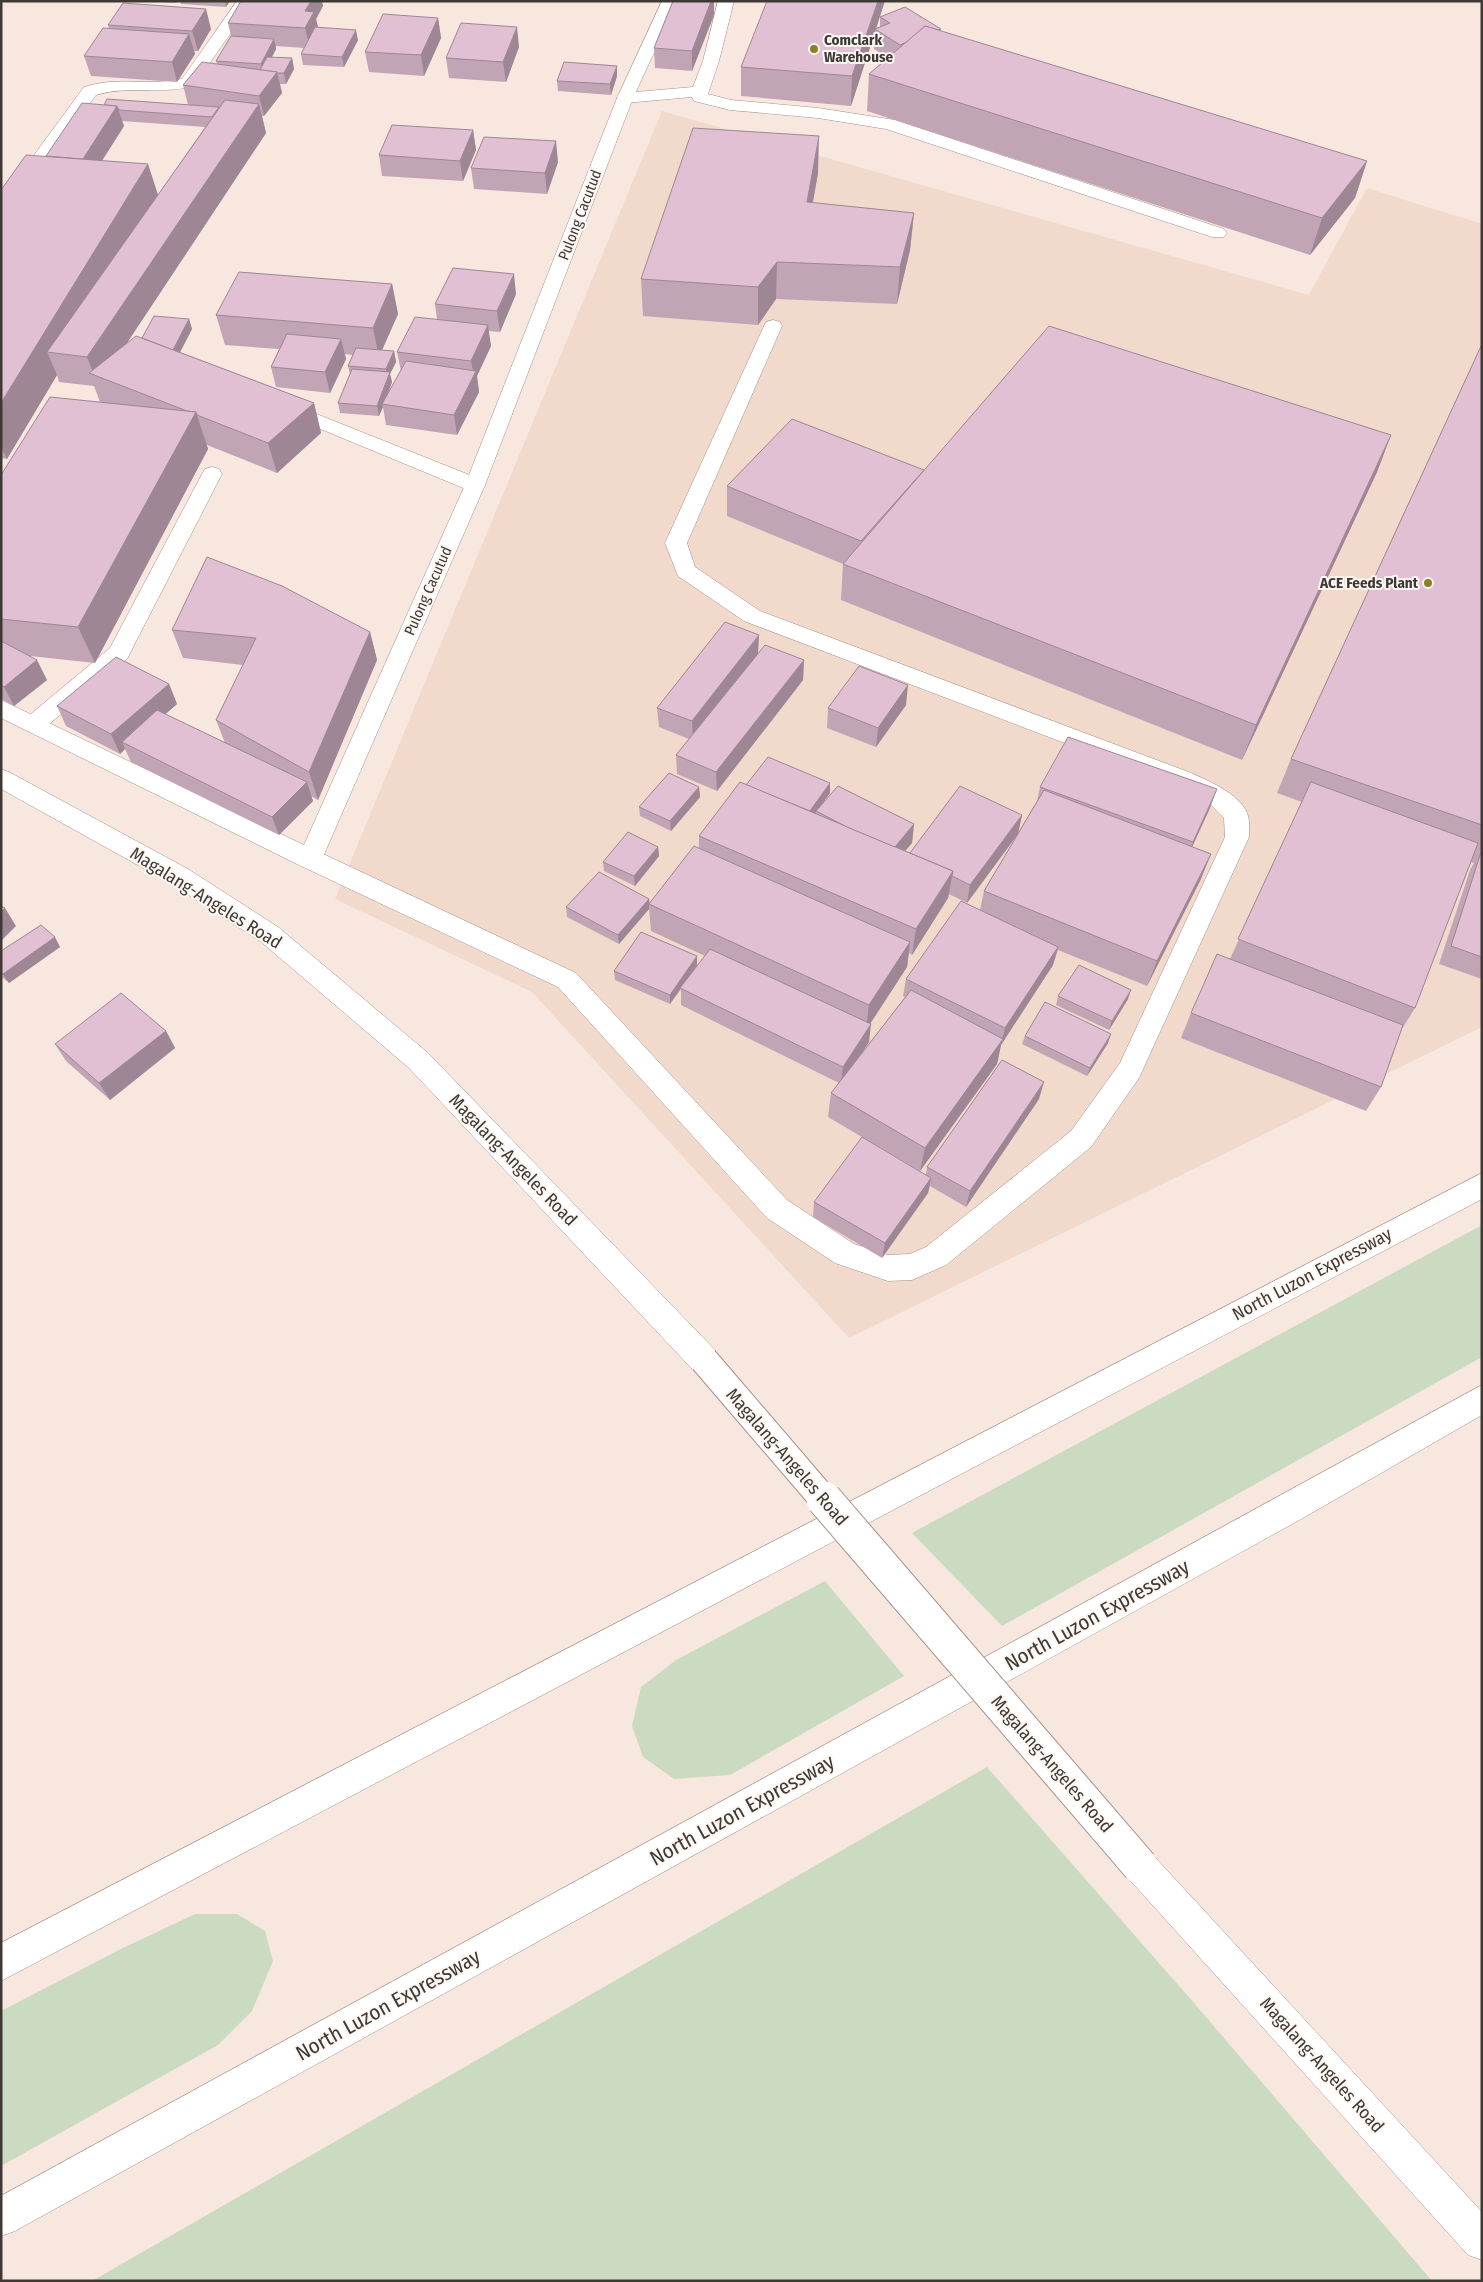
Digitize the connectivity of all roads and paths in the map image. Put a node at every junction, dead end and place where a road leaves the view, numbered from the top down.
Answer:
1 (245, 1) edge
2 (670, 1) edge
3 (726, 1) edge
4 (700, 91) junction
5 (625, 98) junction
6 (1, 213) edge
7 (1218, 233) dead end
8 (773, 326) dead end
9 (266, 400) edge
10 (212, 474) dead end
11 (475, 485) junction
12 (1, 708) edge
13 (34, 724) junction
14 (1, 778) edge
15 (310, 859) junction
16 (1482, 1185) edge
17 (1482, 1399) edge
18 (1, 1963) edge
19 (1, 2218) edge
20 (1482, 2241) edge

1 - 6 main road
2 - 5 main road, Pulong Cacutud
3 - 4 main road
4 - 5 main road
4 - 7 main road
5 - 11 main road, Pulong Cacutud
8 - 15 main road
9 - 11 main road
10 - 13 main road
11 - 15 main road, Pulong Cacutud
12 - 13 main road
13 - 15 main road
14 - 20 main road, Magalang-Angeles Road, bridge
16 - 18 main road, North Luzon Expressway
17 - 19 main road, North Luzon Expressway

